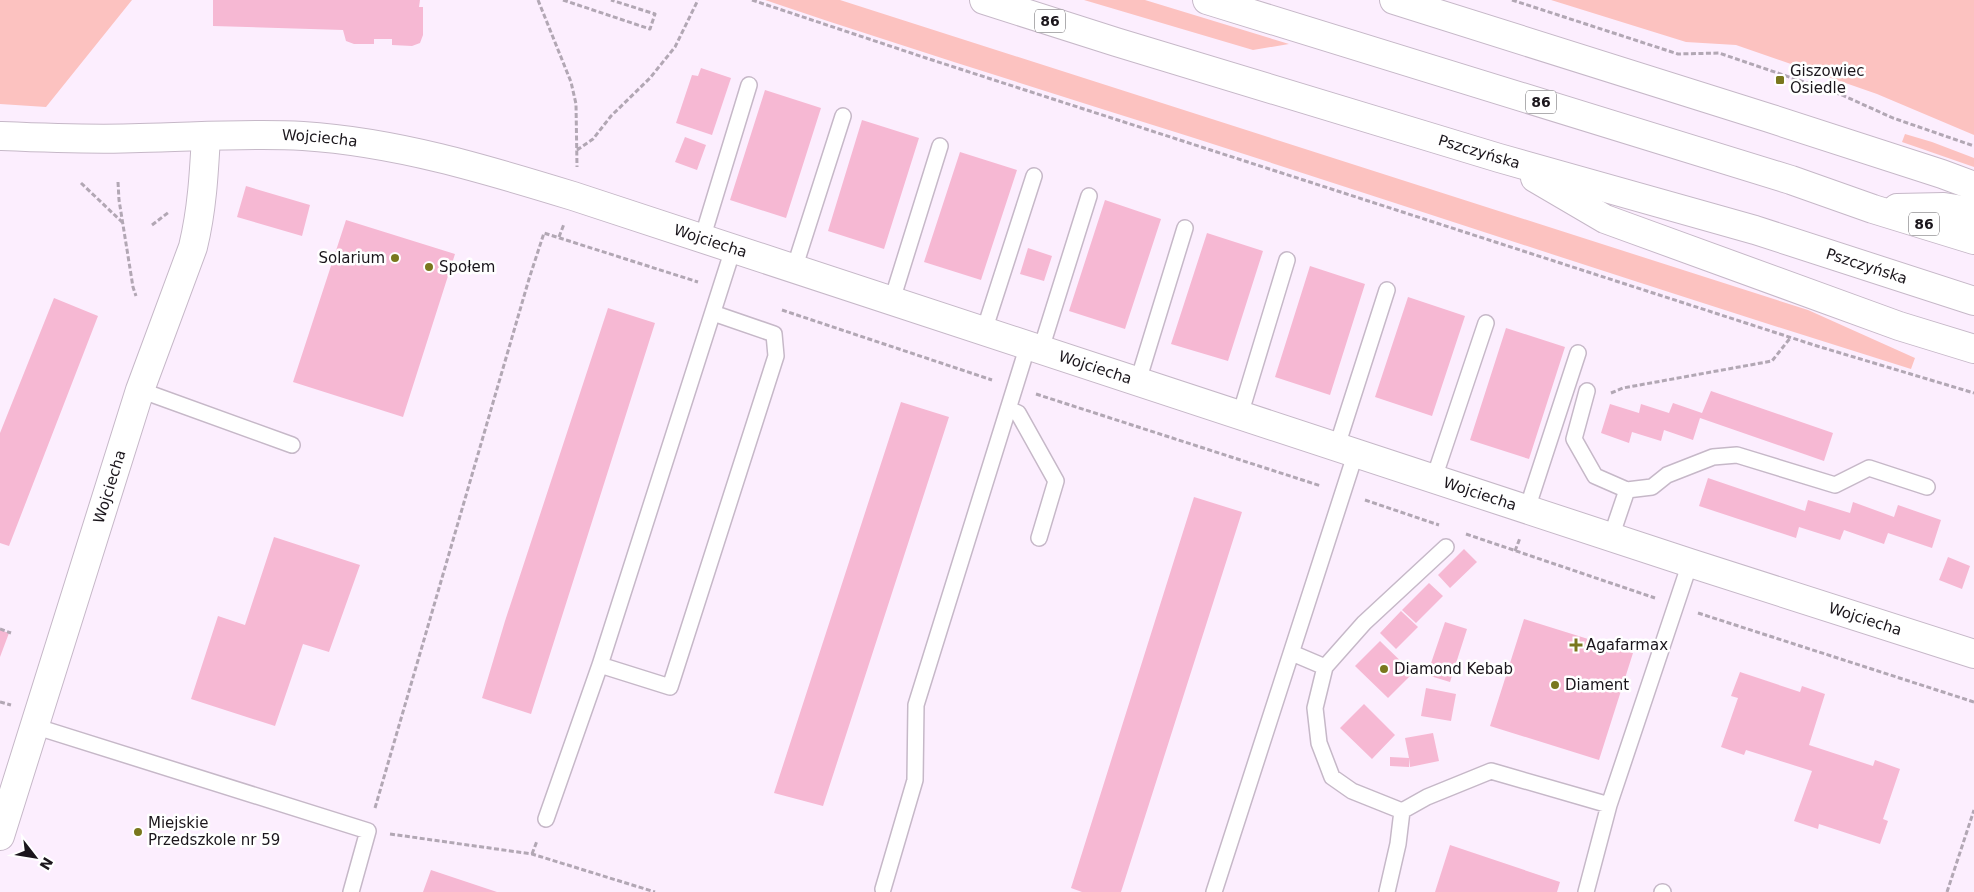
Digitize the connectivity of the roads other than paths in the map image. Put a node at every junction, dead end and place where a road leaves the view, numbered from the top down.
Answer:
1 (984, 0) edge
2 (1207, 0) edge
3 (1394, 0) edge
4 (749, 85) dead end
5 (843, 116) dead end
6 (0, 136) edge
7 (206, 136) junction
8 (940, 146) dead end
9 (1499, 158) junction
10 (1034, 176) dead end
11 (1974, 186) edge
12 (1089, 196) dead end
13 (1873, 208) junction
14 (1974, 212) edge
15 (1185, 228) dead end
16 (702, 239) junction
17 (1974, 240) edge
18 (733, 249) junction
19 (1287, 260) dead end
20 (794, 269) junction
21 (1387, 290) dead end
22 (892, 300) junction
23 (1974, 301) edge
24 (713, 313) junction
25 (1486, 323) dead end
26 (984, 331) junction
27 (1034, 347) junction
28 (1974, 349) edge
29 (1578, 353) dead end
30 (1138, 381) junction
31 (140, 390) junction
32 (1587, 391) dead end
33 (1008, 409) junction
34 (1240, 414) junction
35 (292, 445) dead end
36 (1346, 449) junction
37 (1434, 478) junction
38 (1927, 487) dead end
39 (1627, 490) junction
40 (1527, 509) junction
41 (1611, 537) junction
42 (1039, 538) dead end
43 (1446, 547) dead end
44 (1690, 563) junction
45 (1292, 654) junction
46 (1974, 654) edge
47 (600, 665) junction
48 (1325, 667) junction
49 (34, 726) junction
50 (1609, 805) junction
51 (1402, 811) junction
52 (546, 819) dead end
53 (0, 836) edge
54 (883, 889) dead end
55 (351, 892) edge
56 (1214, 892) edge
57 (1387, 892) edge
58 (1586, 892) edge

1 - 9 street, Pszczyńska / 86
2 - 13 street, 86
3 - 11 street
4 - 16 lane
5 - 20 lane
6 - 7 street, Wojciecha
7 - 16 street, Wojciecha
7 - 31 street, Wojciecha
8 - 22 lane
9 - 23 street, Pszczyńska / 86
9 - 28 street
10 - 26 lane
12 - 27 lane
13 - 14 street
13 - 17 street, 86
15 - 30 lane
16 - 18 street, Wojciecha
18 - 20 street, Wojciecha
18 - 24 lane
19 - 34 lane
20 - 22 street, Wojciecha
21 - 36 lane
22 - 26 street, Wojciecha
24 - 47 lane
24 - 47 lane
25 - 37 lane
26 - 27 street, Wojciecha
27 - 30 street, Wojciecha
27 - 33 lane
29 - 40 lane
30 - 34 street, Wojciecha
31 - 35 lane
31 - 49 street, Wojciecha
32 - 39 lane
33 - 42 lane
33 - 54 lane
34 - 36 street, Wojciecha
36 - 37 street, Wojciecha
36 - 45 lane
37 - 40 street, Wojciecha
38 - 39 lane
39 - 41 lane
40 - 41 street, Wojciecha
41 - 44 street, Wojciecha
43 - 48 lane
44 - 46 street, Wojciecha
44 - 50 lane
45 - 48 lane
45 - 56 lane
47 - 52 lane
48 - 51 lane
49 - 53 street, Wojciecha
49 - 55 lane
50 - 51 lane
50 - 58 lane
51 - 57 lane

